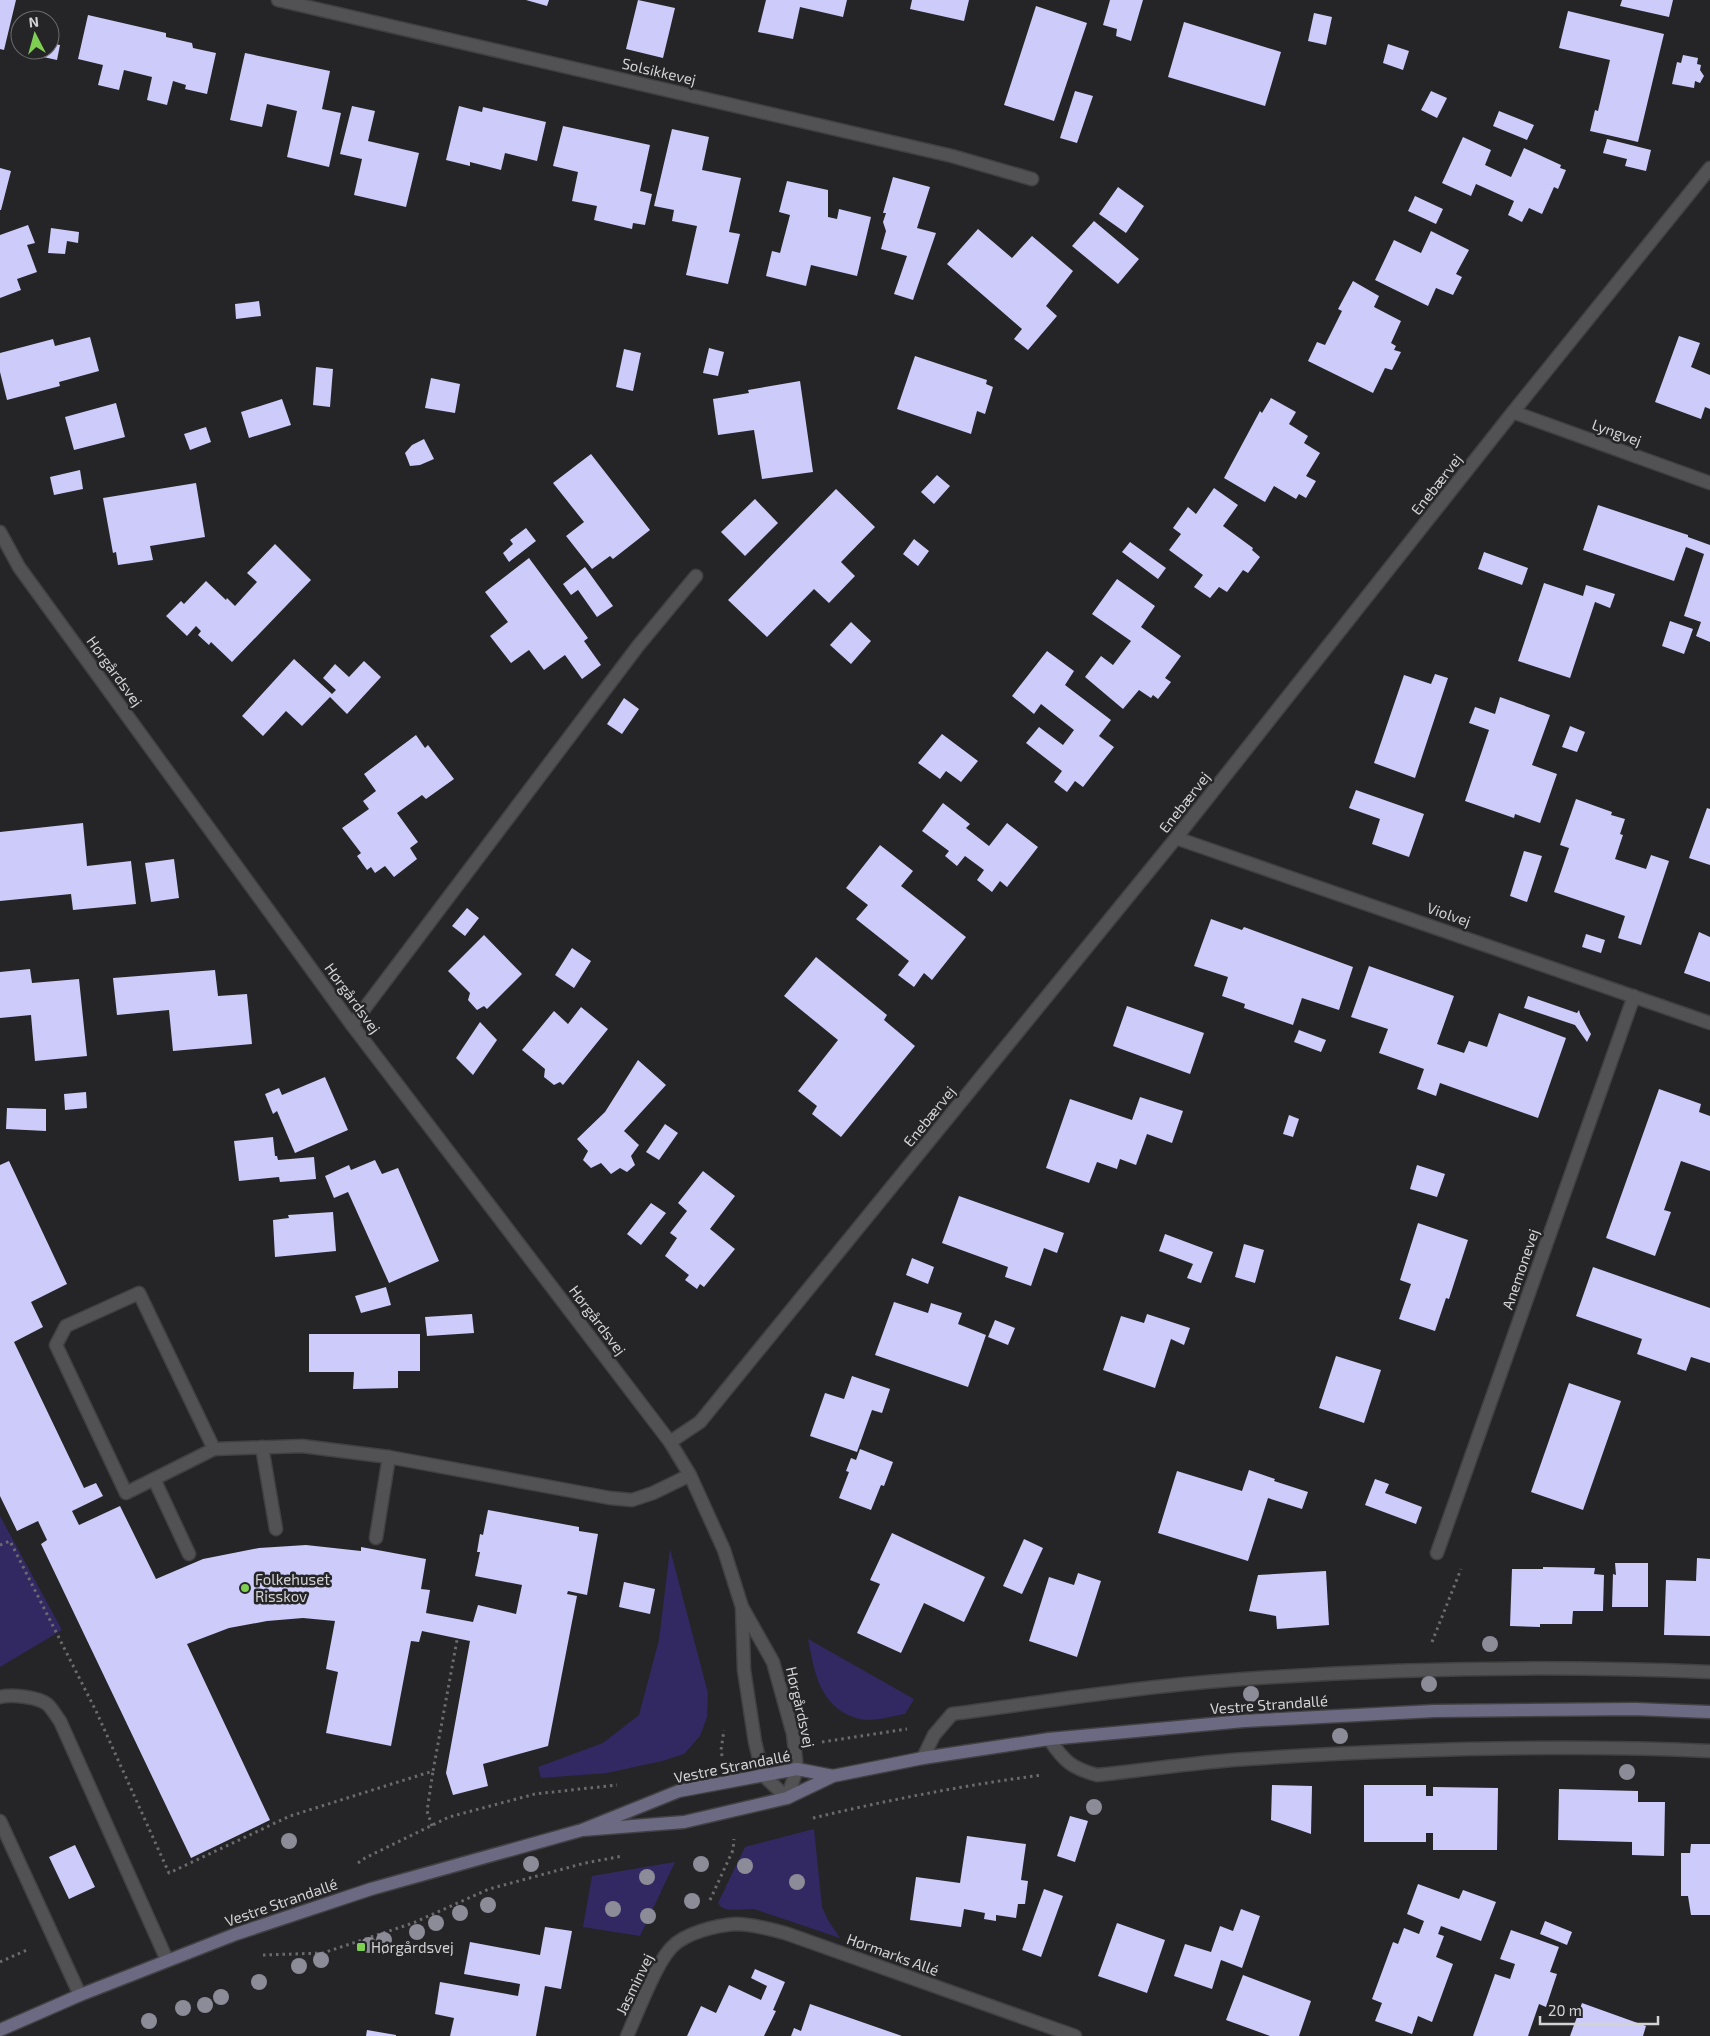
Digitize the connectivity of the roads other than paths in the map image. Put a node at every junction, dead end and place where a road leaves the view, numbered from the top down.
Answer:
1 (278, 0) edge
2 (1710, 168) edge
3 (1032, 179) dead end
4 (1513, 412) junction
5 (1710, 483) edge
6 (0, 532) edge
7 (696, 576) dead end
8 (1176, 838) junction
9 (1634, 996) junction
10 (1710, 1023) edge
11 (352, 1025) junction
12 (670, 1442) junction
13 (262, 1447) junction
14 (214, 1449) junction
15 (389, 1457) junction
16 (690, 1475) junction
17 (154, 1479) junction
18 (276, 1528) dead end
19 (376, 1538) dead end
20 (1437, 1553) road end
21 (189, 1554) dead end
22 (742, 1607) junction
23 (1710, 1672) edge
24 (0, 1697) edge
25 (1710, 1712) edge
26 (1049, 1739) junction
27 (1710, 1751) edge
28 (923, 1758) junction
29 (797, 1769) junction
30 (763, 1774) junction
31 (833, 1776) junction
32 (787, 1798) junction
33 (0, 1821) edge
34 (582, 1830) junction
35 (697, 1932) joint
36 (167, 1960) junction
37 (80, 1995) junction
38 (0, 2030) edge
39 (626, 2036) edge
40 (1075, 2036) edge

1 - 3 street, Solsikkevej
2 - 4 street, Enebærvej
4 - 5 street, Lyngvej
4 - 8 street, Enebærvej
6 - 11 street, Hørgårdsvej
7 - 11 street
8 - 9 street, Violvej
8 - 12 street, Enebærvej
9 - 10 street, Violvej
9 - 20 street, Anemonevej
11 - 12 street, Hørgårdsvej
12 - 16 street, Hørgårdsvej
13 - 14 street
13 - 15 street
13 - 18 street
14 - 17 street
14 - 17 street
15 - 16 street
15 - 19 street
16 - 22 street, Hørgårdsvej
17 - 21 street
22 - 29 street, Hørgårdsvej
22 - 30 street, Hørgårdsvej
23 - 28 street
24 - 36 street
25 - 26 street, Vestre Strandallé
26 - 27 street
26 - 28 street, Vestre Strandallé
28 - 31 street, Vestre Strandallé
29 - 30 street, Vestre Strandallé
29 - 31 street, Vestre Strandallé
29 - 32 street, Hørgårdsvej
30 - 32 street
30 - 34 street, Vestre Strandallé
31 - 32 street, Vestre Strandallé
32 - 34 street, Vestre Strandallé
33 - 37 street
34 - 36 street, Vestre Strandallé
35 - 39 street, Jasminvej
35 - 40 street, Hørmarks Allé
36 - 37 street, Vestre Strandallé
37 - 38 street, Vestre Strandallé

